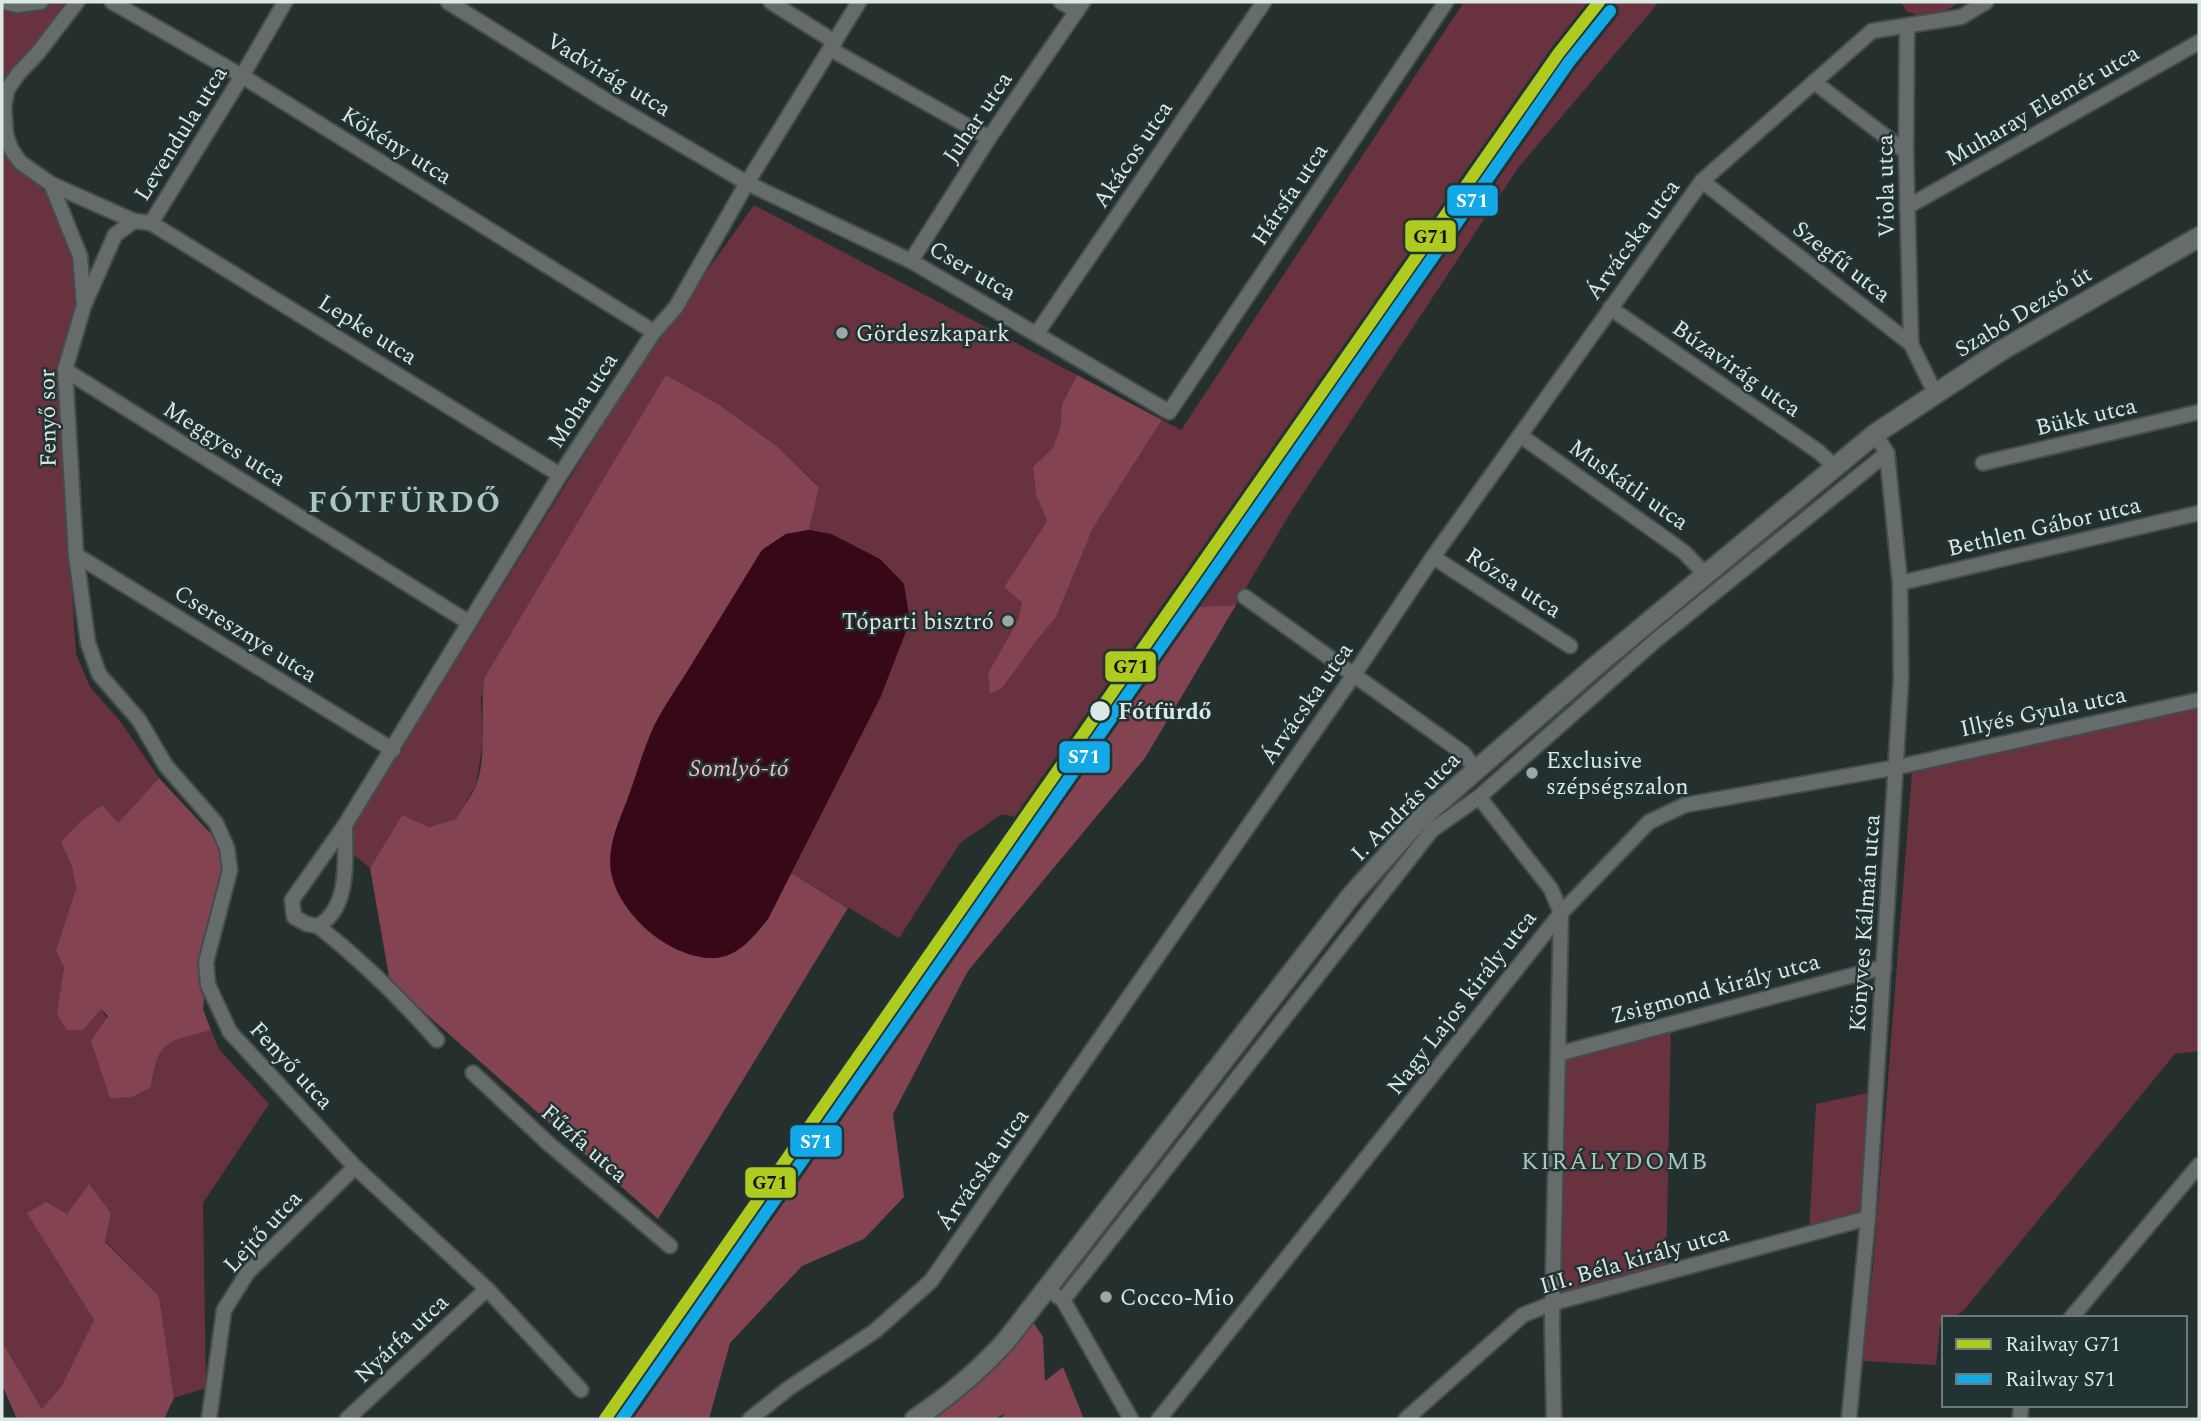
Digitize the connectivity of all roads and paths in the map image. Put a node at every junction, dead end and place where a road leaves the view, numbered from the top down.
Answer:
1 (3, 2) edge
2 (41, 2) edge
3 (77, 2) edge
4 (113, 2) edge
5 (285, 2) edge
6 (449, 2) edge
7 (771, 2) edge
8 (859, 2) edge
9 (1061, 2) edge
10 (1264, 2) edge
11 (1446, 2) edge
12 (1986, 2) edge
13 (1080, 6) edge
14 (1907, 27) junction
15 (2199, 41) edge
16 (832, 46) junction
17 (242, 76) junction
18 (1814, 82) junction
19 (989, 138) junction
20 (1906, 152) junction
21 (1702, 181) junction
22 (747, 183) junction
23 (51, 184) junction
24 (1907, 207) junction
25 (134, 221) junction
26 (151, 223) junction
27 (2199, 237) edge
28 (911, 261) junction
29 (84, 304) junction
30 (1610, 309) junction
31 (654, 332) junction
32 (1037, 333) junction
33 (1911, 344) junction
34 (65, 369) junction
35 (1935, 393) junction
36 (1169, 412) joint
37 (2199, 412) edge
38 (1875, 434) junction
39 (1521, 436) junction
40 (1887, 453) junction
41 (1983, 463) dead end
42 (1836, 468) junction
43 (560, 475) junction
44 (2199, 513) edge
45 (76, 555) junction
46 (1433, 557) junction
47 (1706, 575) junction
48 (1900, 583) junction
49 (1245, 597) dead end
50 (468, 622) junction
51 (1570, 646) dead end
52 (99, 674) joint
53 (1353, 676) junction
54 (2199, 700) edge
55 (393, 750) junction
56 (1898, 767) junction
57 (1476, 769) junction
58 (1479, 797) junction
59 (345, 825) junction
60 (1561, 913) junction
61 (318, 926) junction
62 (1884, 967) junction
63 (437, 1040) dead end
64 (1558, 1054) junction
65 (473, 1073) dead end
66 (2199, 1164) edge
67 (355, 1167) junction
68 (1868, 1218) junction
69 (670, 1246) dead end
70 (487, 1289) junction
71 (1056, 1294) junction
72 (1553, 1303) junction
73 (2073, 1316) edge
74 (580, 1390) dead end
75 (209, 1419) edge
76 (346, 1419) edge
77 (750, 1419) edge
78 (915, 1419) edge
79 (1131, 1419) edge
80 (1159, 1419) edge
81 (1406, 1419) edge
82 (1554, 1419) edge
83 (1849, 1419) edge

1 - 2 street
3 - 23 street
4 - 17 street, Kökény utca
5 - 17 street, Levendula utca
6 - 22 street, Vadvirág utca
7 - 16 street
8 - 16 street, Moha utca
9 - 13 street
10 - 32 street, Akácos utca
11 - 36 street, Hársfa utca
12 - 14 street, Árvácska utca
13 - 19 street, Juhar utca
14 - 18 street, Árvácska utca
14 - 20 street, Viola utca
15 - 24 street, Muharay Elemér utca
16 - 19 street
16 - 22 street, Moha utca
17 - 26 street, Levendula utca
17 - 31 street, Kökény utca
18 - 20 street
18 - 21 street, Árvácska utca
19 - 28 street, Juhar utca
20 - 24 street, Viola utca
21 - 30 street, Árvácska utca
21 - 33 street, Szegfű utca
22 - 28 street, Cser utca
22 - 31 street, Moha utca
23 - 25 street
23 - 29 street, Fenyő sor
24 - 33 street, Viola utca
25 - 26 street, Levendula utca
25 - 29 street, Levendula utca
26 - 43 street, Lepke utca
27 - 35 main road, Szabó Dezső út
28 - 32 street, Cser utca
29 - 34 street, Fenyő sor
30 - 39 street, Árvácska utca
30 - 42 street, Búzavirág utca
31 - 43 street, Moha utca
32 - 36 street, Cser utca
33 - 35 street, Szegfű utca
34 - 45 street, Fenyő sor
34 - 50 street, Meggyes utca
35 - 38 main road, Szabó Dezső út
37 - 41 street, Bükk utca
38 - 40 street, Könyves Kálmán utca
38 - 42 main road, I. András utca
39 - 46 street, Árvácska utca
39 - 47 street, Muskátli utca
40 - 48 street, Könyves Kálmán utca
40 - 58 street, I. András utca
42 - 47 main road, I. András utca
43 - 50 street, Moha utca
44 - 48 street, Bethlen Gábor utca
45 - 52 street, Fenyő sor
45 - 55 street, Cseresznye utca
46 - 51 street, Rózsa utca
46 - 53 street, Árvácska utca
47 - 57 main road, I. András utca
48 - 56 street, Könyves Kálmán utca
49 - 53 street
50 - 55 street, Moha utca
52 - 67 street, Fenyő utca
53 - 57 street
53 - 77 street, Árvácska utca
54 - 56 street, Illyés Gyula utca
55 - 59 street, Moha utca
56 - 60 street, Nagy Lajos király utca
56 - 62 street, Könyves Kálmán utca
57 - 71 main road, I. András utca
58 - 60 street
58 - 71 street, I. András utca
59 - 61 street
59 - 61 street, Moha utca
60 - 64 street
60 - 80 street, Nagy Lajos király utca
61 - 63 street
62 - 64 street, Zsigmond király utca
62 - 68 street, Könyves Kálmán utca
64 - 72 street
65 - 69 street, Fűzfa utca
66 - 73 street
67 - 70 street, Fenyő utca
67 - 75 street, Lejtő utca
68 - 72 street, III. Béla király utca
68 - 83 street, Könyves Kálmán utca
70 - 74 street, Fenyő utca
70 - 76 street, Nyárfa utca
71 - 78 main road
71 - 79 street
72 - 81 street, III. Béla király utca
72 - 82 street

